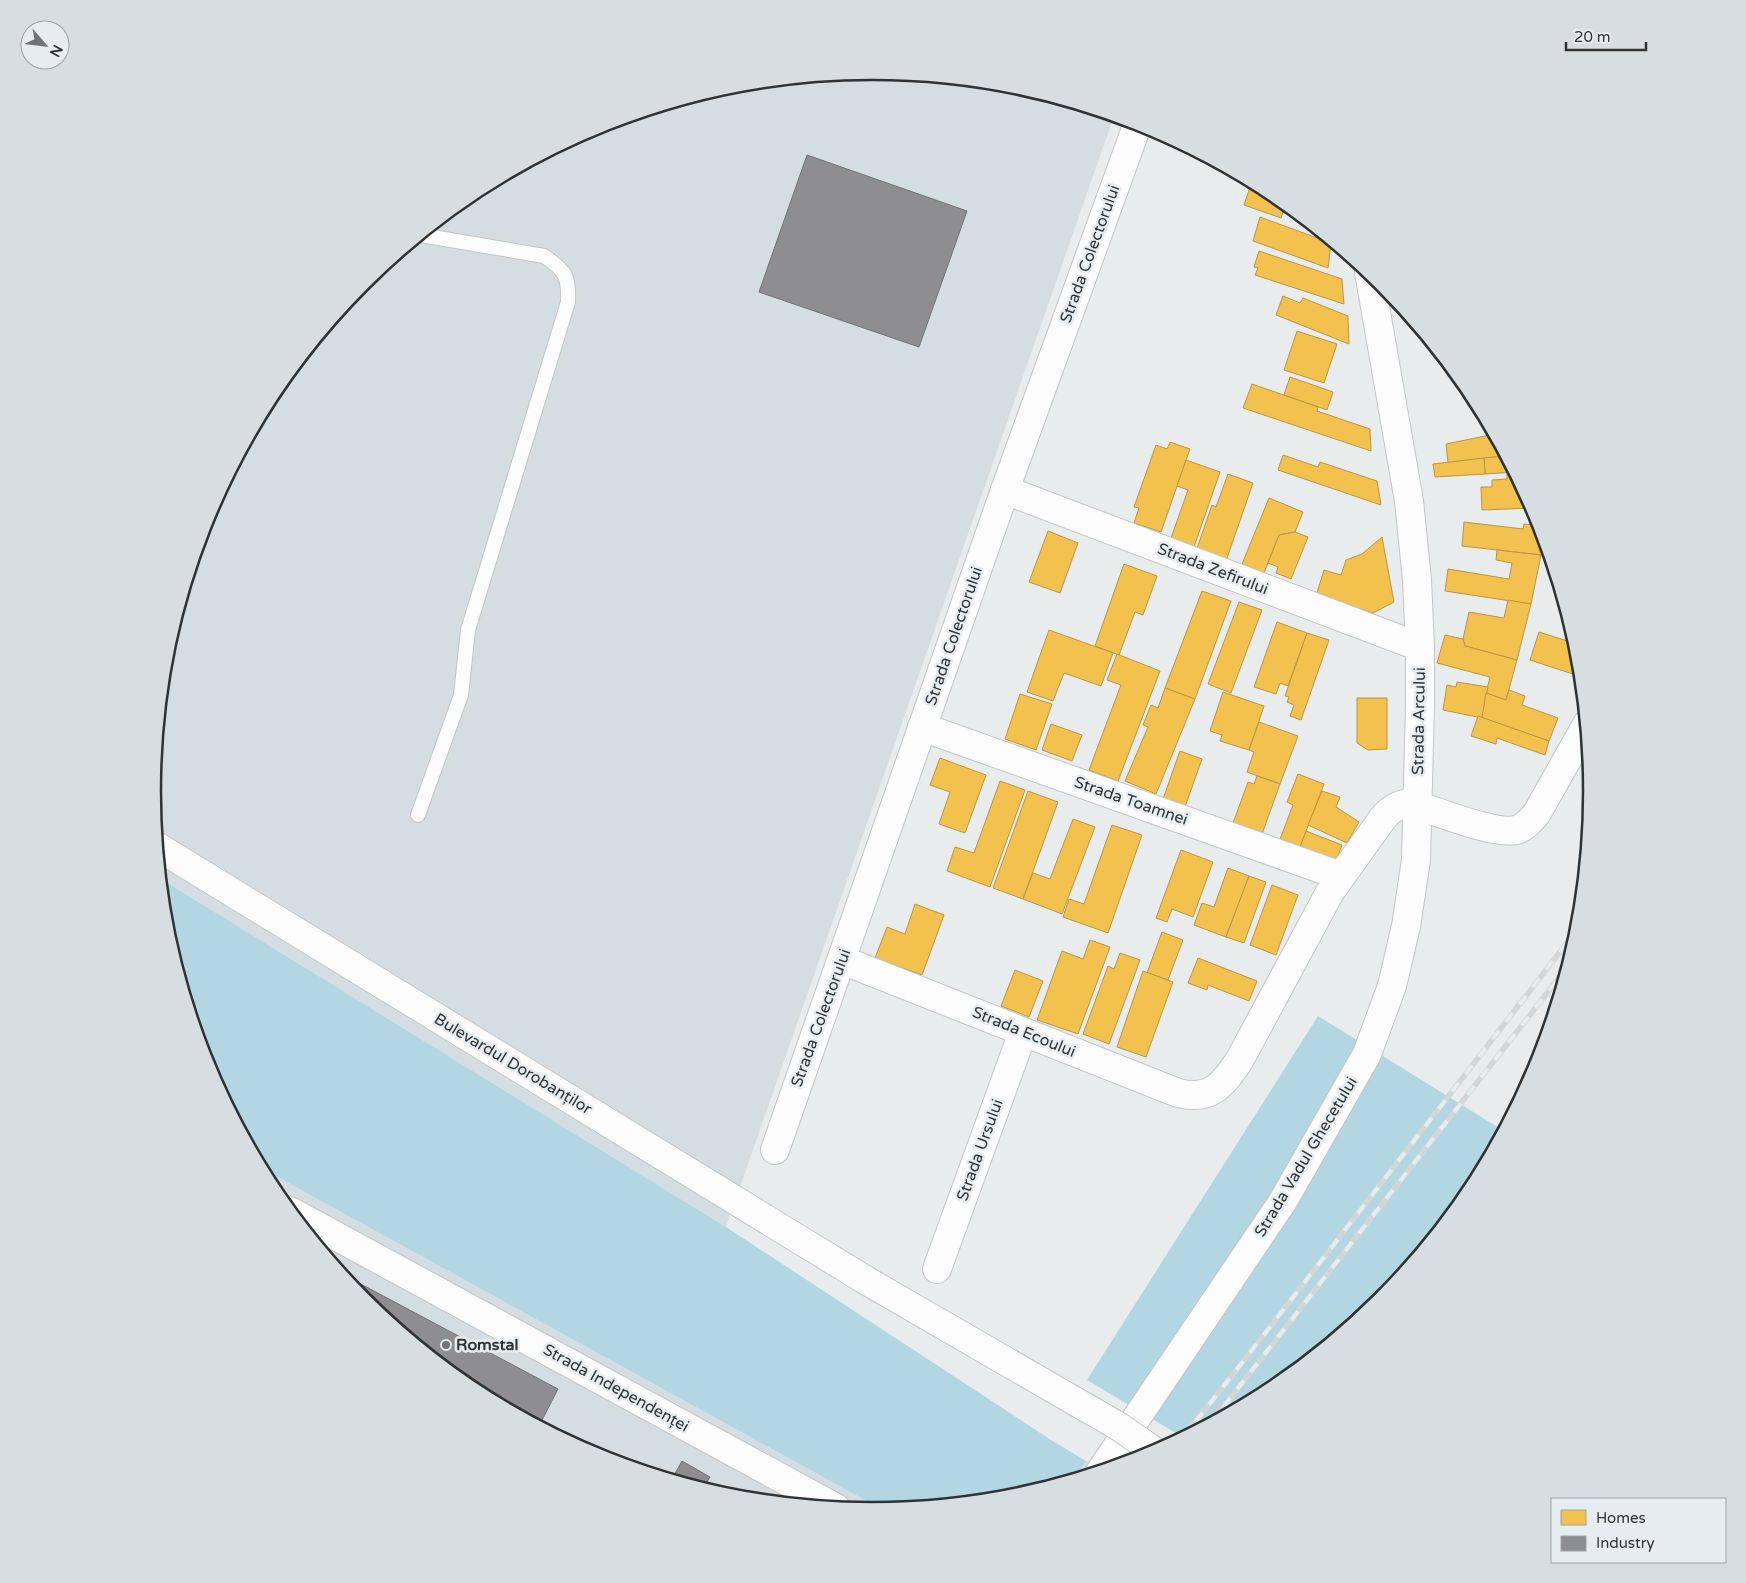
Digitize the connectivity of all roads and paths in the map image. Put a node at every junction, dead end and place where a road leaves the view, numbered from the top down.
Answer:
1 (1135, 130) edge
2 (429, 236) edge
3 (1372, 284) edge
4 (1005, 490) junction
5 (1420, 647) junction
6 (922, 727) junction
7 (1582, 733) edge
8 (1418, 806) junction
9 (418, 815) dead end
10 (164, 851) edge
11 (1341, 876) junction
12 (842, 960) junction
13 (1023, 1032) junction
14 (774, 1150) dead end
15 (304, 1219) edge
16 (937, 1269) dead end
17 (1150, 1447) edge
18 (1106, 1464) edge
19 (823, 1501) edge

1 - 4 street, Strada Colectorului
2 - 9 lane
3 - 5 street, Strada Arcului
4 - 5 street, Strada Zefirului
4 - 6 street, Strada Colectorului
5 - 8 street, Strada Arcului
6 - 11 street, Strada Toamnei
6 - 12 street, Strada Colectorului
7 - 8 street
8 - 11 street
8 - 18 street, Strada Vadul Ghecetului
10 - 17 street, Bulevardul Dorobanților, bridge
11 - 13 street, Strada Ecoului
12 - 13 street, Strada Ecoului
12 - 14 street, Strada Colectorului
13 - 16 street, Strada Ursului
15 - 19 street, Strada Independenței

